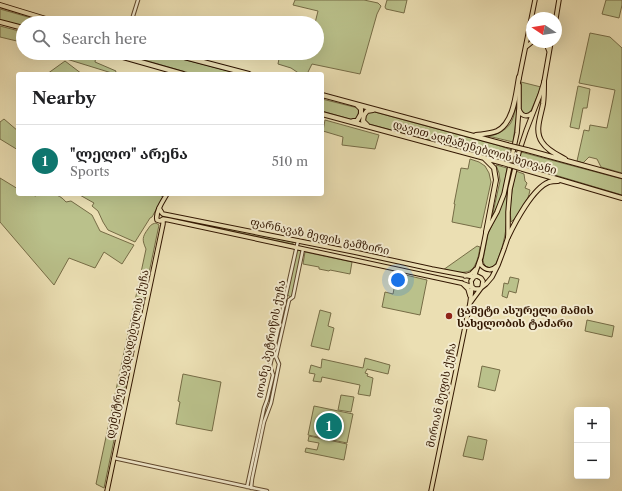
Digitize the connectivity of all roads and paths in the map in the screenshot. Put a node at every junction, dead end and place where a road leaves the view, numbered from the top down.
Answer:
1 (138, 0) edge
2 (535, 0) edge
3 (559, 0) edge
4 (0, 5) edge
5 (557, 12) edge
6 (36, 16) edge
7 (133, 16) edge
8 (0, 22) edge
9 (16, 26) edge
10 (525, 48) joint
11 (548, 48) edge
12 (550, 48) edge
13 (550, 52) junction
14 (136, 60) edge
15 (196, 60) edge
16 (176, 72) edge
17 (241, 72) edge
18 (519, 77) junction
19 (544, 82) junction
20 (324, 95) edge
21 (356, 104) junction
22 (519, 108) junction
23 (379, 110) junction
24 (534, 111) junction
25 (324, 115) edge
26 (348, 121) junction
27 (368, 126) junction
28 (471, 135) junction
29 (484, 158) junction
30 (572, 163) junction
31 (622, 176) edge
32 (567, 182) junction
33 (166, 196) edge
34 (622, 198) edge
35 (159, 208) junction
36 (162, 213) junction
37 (157, 214) junction
38 (162, 221) junction
39 (162, 229) junction
40 (486, 232) junction
41 (508, 237) junction
42 (298, 241) junction
43 (296, 247) junction
44 (303, 249) junction
45 (360, 253) junction
46 (481, 257) junction
47 (358, 260) junction
48 (498, 266) junction
49 (477, 268) junction
50 (466, 276) junction
51 (474, 277) junction
52 (461, 283) junction
53 (466, 284) junction
54 (472, 287) junction
55 (482, 287) junction
56 (286, 296) junction
57 (290, 298) junction
58 (471, 299) junction
59 (470, 303) junction
60 (279, 336) junction
61 (273, 358) junction
62 (264, 407) junction
63 (268, 408) junction
64 (262, 417) junction
65 (265, 418) junction
66 (262, 422) junction
67 (258, 443) junction
68 (114, 458) junction
69 (247, 487) junction
70 (251, 488) junction
71 (107, 491) edge
72 (267, 491) edge
73 (431, 491) edge

1 - 7 street
2 - 10 main road
3 - 5 main road
4 - 6 highway
8 - 9 highway
10 - 18 main road
11 - 13 main road
12 - 13 main road, მირიან მეფის ქუჩა
13 - 19 main road, მირიან მეფის ქუჩა
14 - 16 highway
15 - 17 highway
18 - 22 main road
18 - 28 highway
19 - 24 main road, მირიან მეფის ქუჩა
19 - 30 highway
20 - 21 highway, დავით აღმაშენებლის ხეივანი
21 - 23 highway, დავით აღმაშენებლის ხეივანი
21 - 26 highway
22 - 24 main road
22 - 40 main road
23 - 27 highway
23 - 28 highway, დავით აღმაშენებლის ხეივანი
24 - 41 main road, მირიან მეფის ქუჩა
25 - 26 highway, დავით აღმაშენებლის ხეივანი
26 - 27 highway, დავით აღმაშენებლის ხეივანი
27 - 29 highway, დავით აღმაშენებლის ხეივანი
28 - 30 highway, დავით აღმაშენებლის ხეივანი, bridge
29 - 32 highway, დავით აღმაშენებლის ხეივანი, bridge
29 - 40 highway
30 - 31 highway, დავით აღმაშენებლის ხეივანი
32 - 34 highway, დავით აღმაშენებლის ხეივანი
32 - 41 highway
33 - 35 main road
35 - 36 main road
35 - 37 main road
36 - 37 main road
36 - 38 main road
36 - 42 main road, ფარნავაზ მეფის გამზირი
37 - 38 main road
38 - 39 main road
38 - 39 main road, დემეტრე თავდადებულის ქუჩა
38 - 43 main road, ფარნავაზ მეფის გამზირი
39 - 68 main road, დემეტრე თავდადებულის ქუჩა
40 - 46 main road
41 - 48 main road, მირიან მეფის ქუჩა
42 - 43 street, იოანე პეტრიწის ქუჩა
42 - 45 main road, ფარნავაზ მეფის გამზირი
43 - 44 main road, ფარნავაზ მეფის გამზირი
43 - 56 street, იოანე პეტრიწის ქუჩა
44 - 47 main road, ფარნავაზ მეფის გამზირი
44 - 57 street, იოანე პეტრიწის ქუჩა
45 - 47 main road
45 - 50 main road, ფარნავაზ მეფის გამზირი
46 - 48 main road
46 - 49 main road
47 - 52 main road, ფარნავაზ მეფის გამზირი
48 - 55 main road, მირიან მეფის ქუჩა
49 - 50 main road
49 - 51 main road
50 - 51 main road, ფარნავაზ მეფის გამზირი
50 - 53 main road
51 - 54 main road
51 - 55 main road
52 - 53 main road, ფარნავაზ მეფის გამზირი
52 - 58 main road
53 - 54 main road, ფარნავაზ მეფის გამზირი
54 - 55 main road
54 - 58 main road, მირიან მეფის ქუჩა
55 - 59 main road, მირიან მეფის ქუჩა
56 - 57 street
56 - 60 street, იოანე პეტრიწის ქუჩა
57 - 60 street, იოანე პეტრიწის ქუჩა
58 - 59 main road, მირიან მეფის ქუჩა
59 - 73 main road, მირიან მეფის ქუჩა
60 - 61 street, იოანე პეტრიწის ქუჩა
61 - 62 street, იოანე პეტრიწის ქუჩა
61 - 63 street, იოანე პეტრიწის ქუჩა
62 - 63 street
62 - 64 street, იოანე პეტრიწის ქუჩა
63 - 65 street, იოანე პეტრიწის ქუჩა
64 - 65 street
64 - 66 street, იოანე პეტრიწის ქუჩა
65 - 66 street, იოანე პეტრიწის ქუჩა
66 - 67 street, იოანე პეტრიწის ქუჩა
67 - 69 street, იოანე პეტრიწის ქუჩა
67 - 70 street, იოანე პეტრიწის ქუჩა
68 - 69 street
68 - 71 main road, დემეტრე თავდადებულის ქუჩა
69 - 70 street
70 - 72 street

